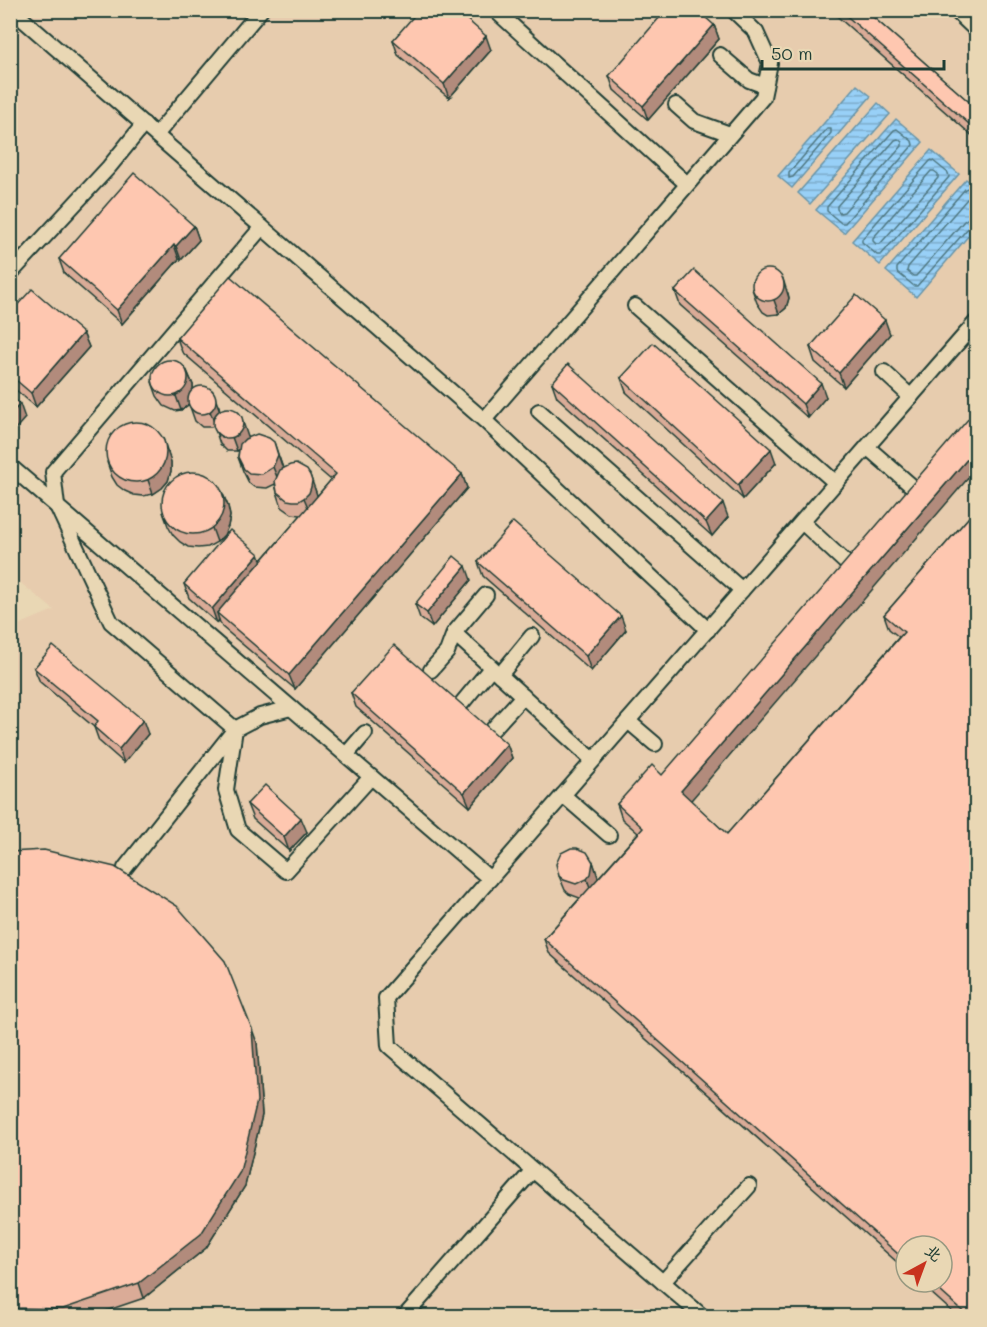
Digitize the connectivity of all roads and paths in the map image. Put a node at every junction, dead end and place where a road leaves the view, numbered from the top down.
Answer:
1 (12, 10) edge
2 (261, 10) edge
3 (495, 10) edge
4 (733, 10) edge
5 (955, 10) edge
6 (976, 30) edge
7 (720, 55) dead end
8 (765, 87) junction
9 (676, 105) dead end
10 (144, 124) junction
11 (730, 134) junction
12 (156, 135) junction
13 (687, 184) junction
14 (262, 227) junction
15 (10, 274) edge
16 (635, 306) dead end
17 (976, 322) edge
18 (884, 372) dead end
19 (912, 397) junction
20 (539, 411) dead end
21 (484, 420) junction
22 (867, 447) junction
23 (10, 466) edge
24 (836, 483) junction
25 (914, 488) edge
26 (57, 506) junction
27 (802, 522) junction
28 (844, 562) edge
29 (742, 590) junction
30 (486, 595) dead end
31 (708, 630) junction
32 (454, 633) junction
33 (532, 636) dead end
34 (431, 670) dead end
35 (496, 671) junction
36 (523, 696) junction
37 (462, 703) edge
38 (291, 708) junction
39 (628, 721) junction
40 (235, 729) junction
41 (493, 729) edge
42 (365, 733) dead end
43 (655, 744) dead end
44 (346, 755) junction
45 (593, 760) junction
46 (371, 777) junction
47 (563, 795) junction
48 (609, 835) dead end
49 (125, 868) dead end
50 (490, 879) junction
51 (533, 1170) junction
52 (749, 1186) dead end
53 (663, 1282) junction
54 (405, 1317) edge
55 (702, 1317) edge

1 - 10 lane
2 - 12 lane
3 - 13 lane
4 - 8 lane
5 - 6 lane
7 - 8 lane
8 - 11 lane
9 - 11 lane
10 - 12 lane
10 - 15 lane
11 - 13 lane
12 - 14 lane
13 - 21 lane
14 - 21 lane
14 - 26 lane
16 - 24 lane
17 - 19 lane
18 - 19 lane
19 - 22 lane
20 - 29 lane
21 - 31 lane
22 - 24 lane
22 - 25 lane
23 - 26 lane
24 - 27 lane
26 - 38 lane
26 - 40 lane
27 - 28 lane
27 - 29 lane
29 - 31 lane
30 - 32 lane
31 - 39 lane
32 - 34 lane
32 - 35 lane
33 - 35 lane
35 - 36 lane
35 - 37 lane
36 - 41 lane
36 - 45 lane
38 - 40 lane
38 - 44 lane
39 - 43 lane
39 - 45 lane
40 - 46 lane
40 - 49 lane
42 - 44 lane
44 - 46 lane
45 - 47 lane
46 - 50 lane
47 - 48 lane
47 - 50 lane
50 - 51 lane
51 - 53 lane
51 - 54 lane
52 - 53 lane
53 - 55 lane

